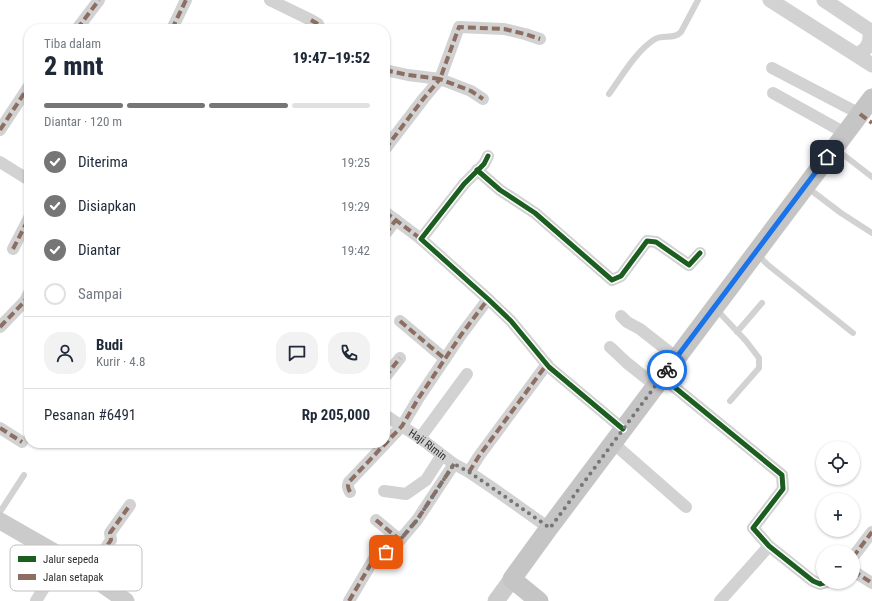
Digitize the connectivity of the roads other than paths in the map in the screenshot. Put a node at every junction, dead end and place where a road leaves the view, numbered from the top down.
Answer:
1 (99, 0) edge
2 (186, 0) edge
3 (270, 0) edge
4 (698, 0) edge
5 (770, 0) edge
6 (824, 0) edge
7 (81, 24) edge
8 (174, 24) edge
9 (318, 24) edge
10 (871, 31) edge
11 (540, 39) dead end
12 (857, 56) junction
13 (872, 65) edge
14 (772, 68) dead end
15 (390, 71) edge
16 (440, 79) junction
17 (774, 93) dead end
18 (24, 94) edge
19 (610, 94) dead end
20 (872, 98) edge
21 (483, 99) dead end
22 (860, 114) junction
23 (0, 130) edge
24 (840, 141) junction
25 (390, 142) edge
26 (488, 156) dead end
27 (0, 162) edge
28 (477, 170) junction
29 (24, 177) edge
30 (872, 177) edge
31 (805, 187) junction
32 (390, 216) edge
33 (396, 220) junction
34 (24, 228) edge
35 (390, 228) edge
36 (872, 233) edge
37 (420, 239) junction
38 (13, 249) dead end
39 (700, 253) dead end
40 (755, 253) junction
41 (488, 299) junction
42 (24, 302) edge
43 (762, 303) dead end
44 (714, 308) junction
45 (621, 316) dead end
46 (400, 321) dead end
47 (0, 327) edge
48 (737, 332) junction
49 (852, 333) dead end
50 (610, 347) dead end
51 (400, 358) dead end
52 (677, 358) junction
53 (445, 359) junction
54 (547, 364) junction
55 (390, 371) edge
56 (467, 374) dead end
57 (659, 382) junction
58 (730, 401) dead end
59 (390, 418) edge
60 (402, 426) junction
61 (0, 428) edge
62 (618, 436) junction
63 (420, 438) junction
64 (390, 439) edge
65 (22, 442) dead end
66 (381, 448) edge
67 (442, 455) junction
68 (454, 464) junction
69 (469, 472) junction
70 (24, 475) dead end
71 (384, 491) dead end
72 (350, 492) dead end
73 (130, 505) dead end
74 (686, 507) dead end
75 (0, 512) edge
76 (376, 520) dead end
77 (0, 521) edge
78 (550, 528) junction
79 (872, 532) edge
80 (400, 540) junction
81 (42, 545) edge
82 (108, 545) edge
83 (769, 546) junction
84 (860, 548) edge
85 (860, 575) edge
86 (512, 579) junction
87 (816, 582) edge
88 (872, 583) edge
89 (42, 591) edge
90 (111, 591) edge
91 (36, 601) edge
92 (126, 601) edge
93 (349, 601) edge
94 (496, 601) edge
95 (539, 601) edge
96 (720, 601) edge

1 - 7 street
2 - 8 street
3 - 9 street
4 - 19 lane
5 - 12 street
6 - 10 street
10 - 12 street
11 - 16 street
12 - 13 street
14 - 22 street
15 - 16 street
16 - 21 street
16 - 25 street
17 - 24 street
18 - 23 street
20 - 22 main road
22 - 24 main road
24 - 30 lane
24 - 31 main road
26 - 28 street
27 - 29 street
28 - 37 street
28 - 39 street
31 - 36 lane
31 - 40 main road
32 - 33 street
33 - 35 street
33 - 37 street
34 - 38 street
37 - 41 street
40 - 44 main road
40 - 49 lane
41 - 53 street
41 - 54 street
42 - 47 street
43 - 48 lane
44 - 48 lane
44 - 52 main road
45 - 52 street
46 - 53 street
48 - 58 lane
50 - 57 street
51 - 55 street
52 - 57 main road
53 - 60 street
54 - 62 street
54 - 69 street
56 - 63 street
57 - 62 main road
57 - 83 street
59 - 60 street, Haji Rimin
60 - 63 street, Haji Rimin
60 - 64 street
61 - 65 street
62 - 74 street
62 - 78 main road
63 - 67 street, Haji Rimin
66 - 72 street
67 - 68 street, Haji Rimin
67 - 71 street
68 - 69 street, Haji Rimin
68 - 80 street
69 - 78 street, Haji Rimin
70 - 75 lane
73 - 82 street
76 - 80 street
77 - 81 main road
78 - 86 main road
79 - 84 street
80 - 93 street
83 - 87 street
83 - 96 street
85 - 88 street
86 - 94 main road
86 - 95 main road
89 - 91 street
90 - 92 main road

